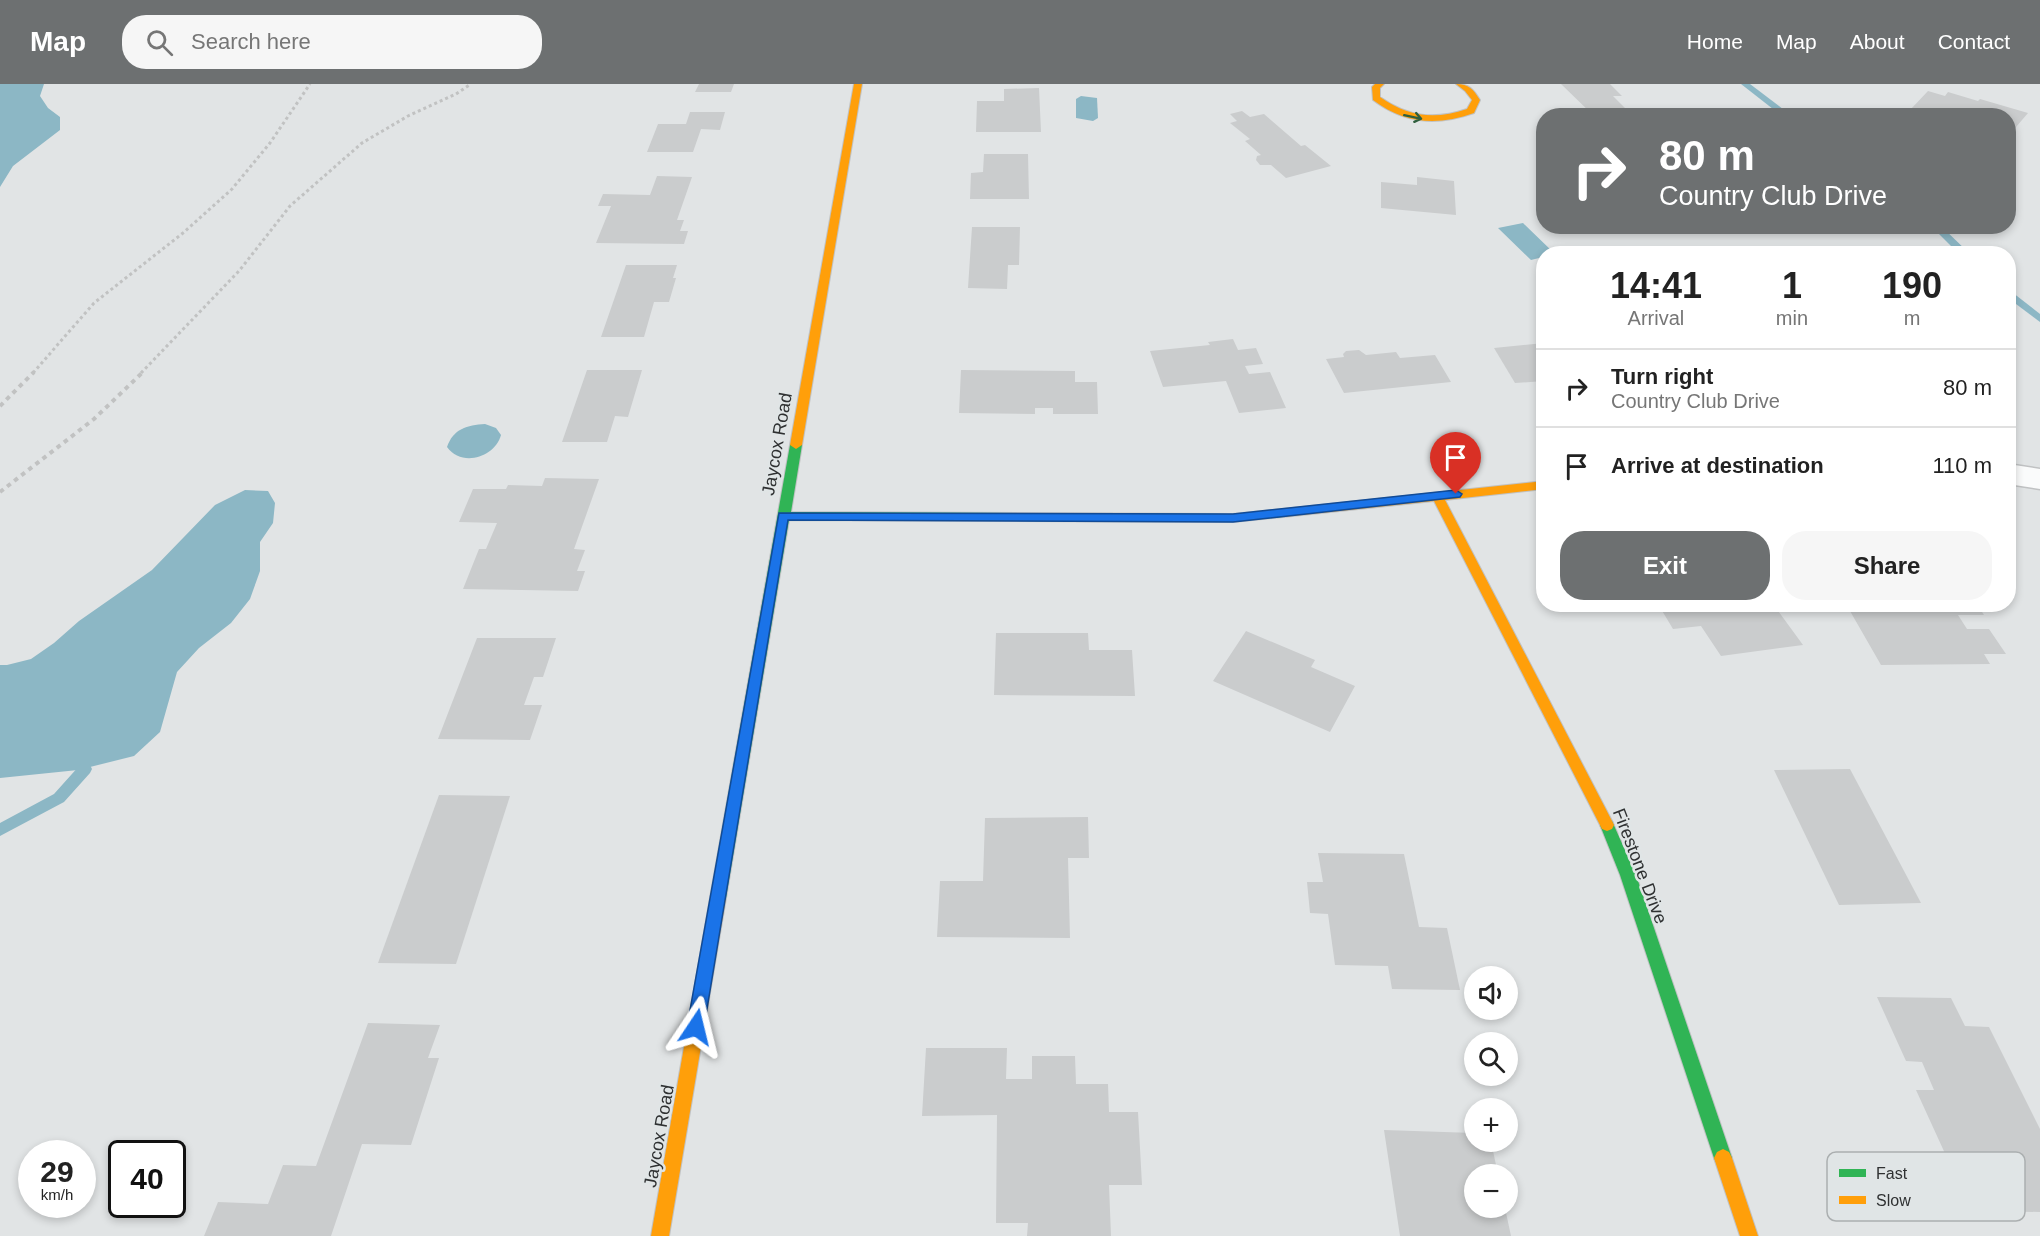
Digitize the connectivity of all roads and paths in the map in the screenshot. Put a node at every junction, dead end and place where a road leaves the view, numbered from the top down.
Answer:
1 (310, 84) edge
2 (471, 84) edge
3 (858, 84) edge
4 (1380, 84) edge
5 (1460, 84) edge
6 (0, 406) edge
7 (2016, 475) edge
8 (2040, 479) edge
9 (1536, 486) edge
10 (0, 492) edge
11 (1437, 496) junction
12 (783, 516) junction
13 (660, 1236) edge
14 (1749, 1236) edge

1 - 6 path
2 - 10 path
3 - 12 street, Jaycox Road
4 -> 5 street
7 - 8 street
9 - 11 street
11 - 12 street
11 - 14 street, Firestone Drive
12 - 13 street, Jaycox Road

